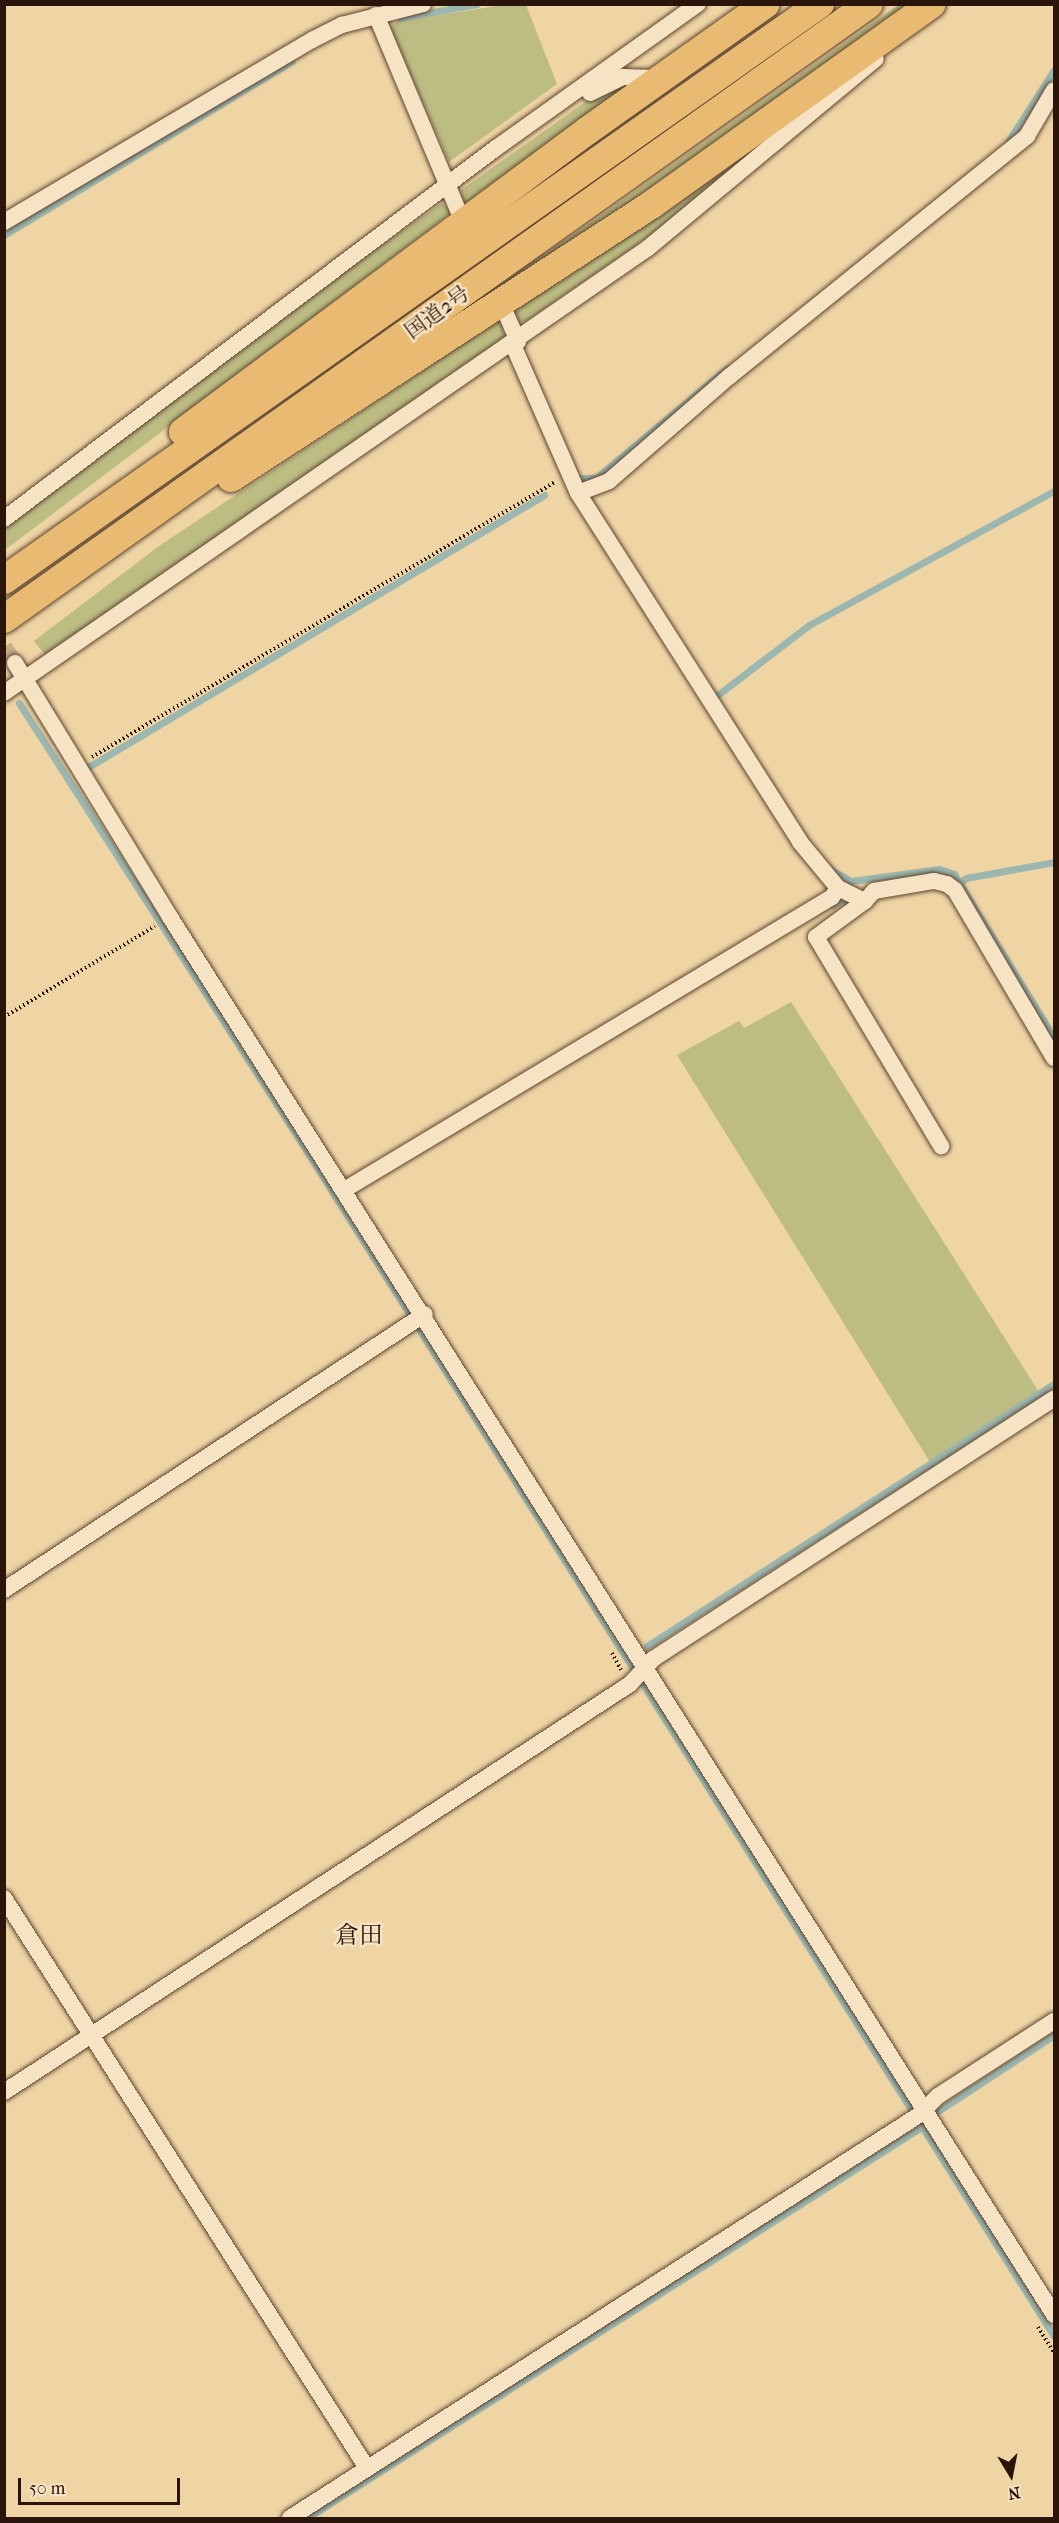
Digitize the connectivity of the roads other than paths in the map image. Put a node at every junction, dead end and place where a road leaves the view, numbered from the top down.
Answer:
1 (423, 4) edge
2 (698, 4) edge
3 (766, 4) edge
4 (820, 4) edge
5 (869, 4) edge
6 (932, 4) edge
7 (941, 4) edge
8 (376, 15) junction
9 (661, 78) junction
10 (1054, 90) edge
11 (496, 148) junction
12 (448, 186) junction
13 (458, 210) dead end
14 (4, 222) edge
15 (506, 314) dead end
16 (516, 343) junction
17 (183, 493) junction
18 (578, 493) junction
19 (4, 519) edge
20 (4, 573) edge
21 (4, 580) edge
22 (4, 619) edge
23 (15, 663) tunnel mouth
24 (26, 681) junction
25 (4, 693) edge
26 (849, 893) junction
27 (1054, 1058) edge
28 (941, 1146) dead end
29 (344, 1190) junction
30 (417, 1319) junction
31 (1054, 1399) edge
32 (4, 1590) edge
33 (640, 1673) junction
34 (4, 1898) edge
35 (1054, 2021) edge
36 (91, 2037) junction
37 (4, 2092) edge
38 (918, 2115) junction
39 (1054, 2314) edge
40 (367, 2468) junction
41 (290, 2518) edge

1 - 8 street
2 - 11 street
3 - 9 highway
4 - 21 highway, 国道2号
5 - 17 highway, 国道2号
6 - 17 highway
7 - 16 street
8 - 12 street
8 - 14 street
9 - 11 street
9 - 20 highway
10 - 18 street
11 - 12 street
12 - 13 street
12 - 19 street
15 - 16 street
16 - 18 street
16 - 24 street
17 - 22 highway, 国道2号
18 - 26 street
23 - 24 street
24 - 25 street
24 - 29 street
26 - 27 street
26 - 28 street
26 - 29 street
29 - 30 street
30 - 32 street
30 - 33 street
31 - 33 street
33 - 36 street
33 - 38 street
34 - 36 street
35 - 38 street
36 - 37 street
36 - 40 street
38 - 39 street
38 - 40 street
40 - 41 street

